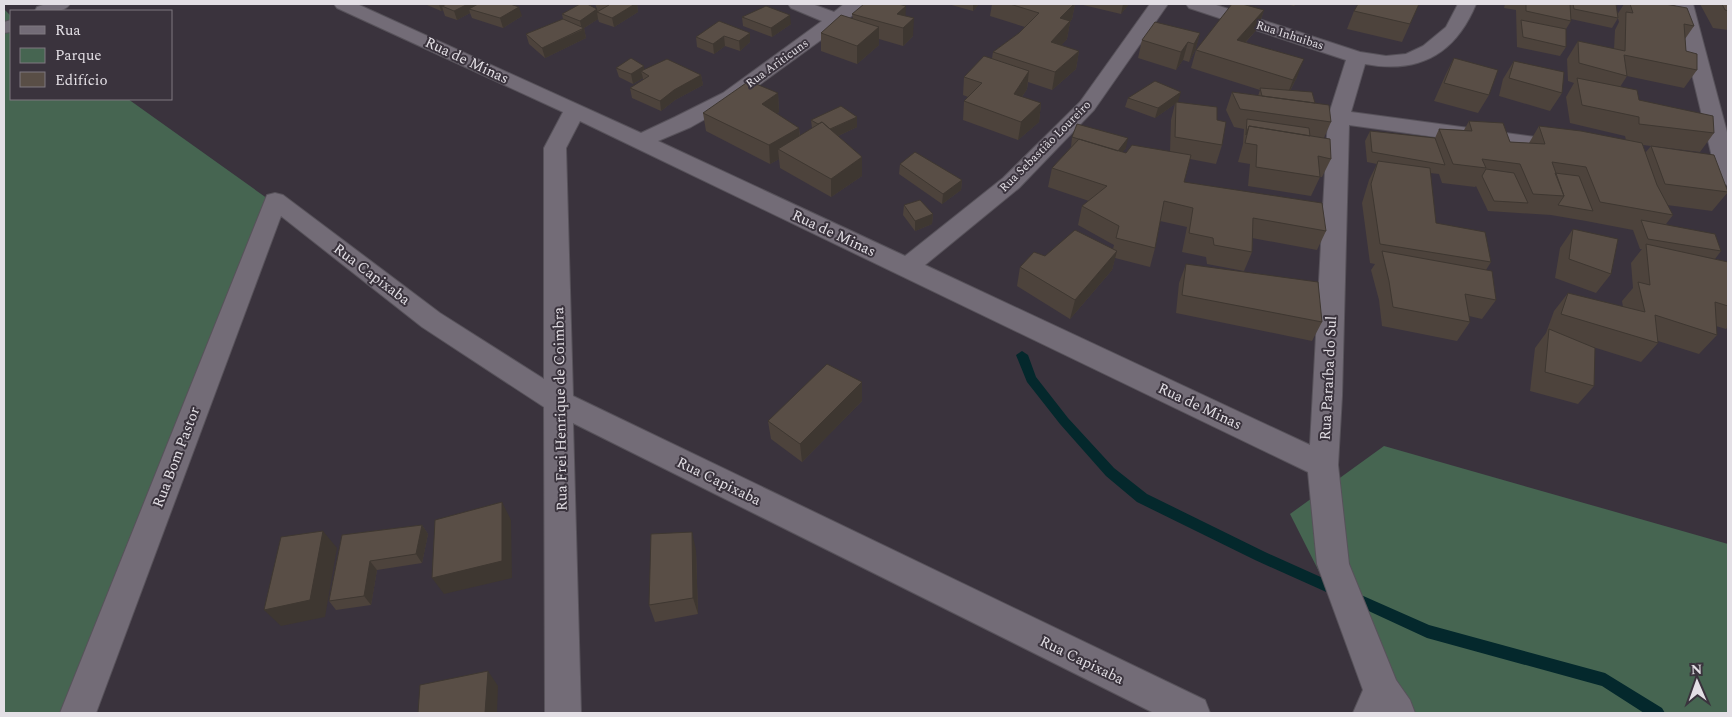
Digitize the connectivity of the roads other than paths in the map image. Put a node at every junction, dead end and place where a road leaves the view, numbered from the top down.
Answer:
1 (61, 4) edge
2 (343, 4) edge
3 (797, 4) edge
4 (855, 4) edge
5 (1159, 4) edge
6 (1195, 4) edge
7 (1467, 4) edge
8 (1684, 4) edge
9 (46, 10) edge
10 (836, 20) junction
11 (1357, 56) junction
12 (575, 110) junction
13 (1338, 117) junction
14 (640, 141) junction
15 (1581, 150) edge
16 (1658, 161) edge
17 (1728, 173) edge
18 (275, 200) joint
19 (907, 267) junction
20 (560, 403) junction
21 (1323, 465) junction
22 (1384, 706) edge
23 (78, 713) edge
24 (563, 713) edge
25 (1192, 713) edge

1 - 9 street
2 - 12 street, Rua de Minas
3 - 10 street
4 - 10 street, Rua Ariticuns
5 - 19 street, Rua Sebastião Loureiro
6 - 11 street, Rua Inhuibas
7 - 11 street, Rua Inhuibas
8 - 17 street
10 - 14 street, Rua Ariticuns
11 - 13 street, Rua Paraíba do Sul
12 - 14 street, Rua de Minas
12 - 20 street, Rua Frei Henrique de Coimbra
13 - 15 street
13 - 21 street, Rua Paraíba do Sul
14 - 19 street, Rua de Minas
16 - 17 street
18 - 20 street, Rua Capixaba
18 - 23 street, Rua Bom Pastor
19 - 21 street, Rua de Minas
20 - 24 street, Rua Frei Henrique de Coimbra
20 - 25 street, Rua Capixaba
21 - 22 street, Rua Paraíba do Sul

